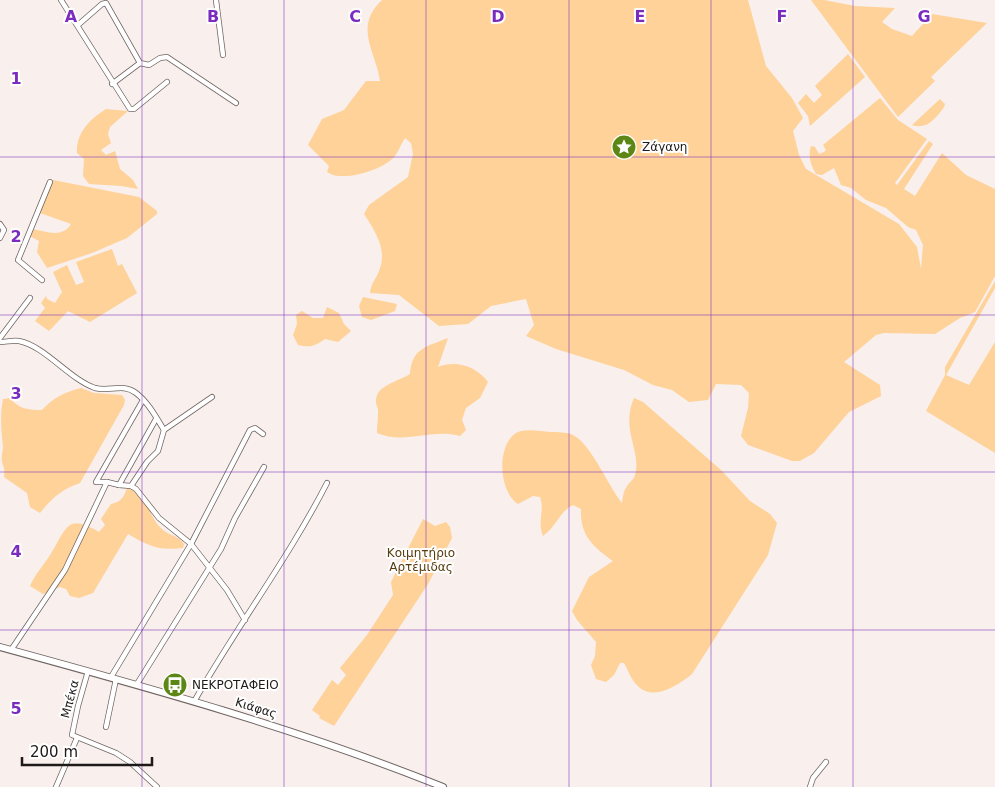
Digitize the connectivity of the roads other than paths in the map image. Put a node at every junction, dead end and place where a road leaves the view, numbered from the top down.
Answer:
1 (61, 0) edge
2 (216, 0) edge
3 (78, 25) junction
4 (223, 56) dead end
5 (140, 63) junction
6 (167, 82) dead end
7 (112, 84) junction
8 (236, 103) dead end
9 (50, 182) dead end
10 (0, 224) edge
11 (0, 238) edge
12 (42, 280) dead end
13 (30, 298) dead end
14 (0, 338) edge
15 (0, 342) edge
16 (212, 397) dead end
17 (143, 400) junction
18 (156, 419) junction
19 (164, 430) junction
20 (263, 434) dead end
21 (264, 467) dead end
22 (108, 482) junction
23 (327, 483) dead end
24 (119, 485) junction
25 (131, 486) junction
26 (191, 544) junction
27 (210, 567) junction
28 (245, 620) junction
29 (0, 647) edge
30 (11, 650) junction
31 (88, 672) junction
32 (114, 678) junction
33 (137, 684) junction
34 (195, 700) junction
35 (106, 727) dead end
36 (77, 738) junction
37 (826, 762) dead end
38 (56, 787) edge
39 (157, 787) edge
40 (443, 787) edge
41 (810, 787) edge

1 - 3 street
2 - 4 street
3 - 5 street
3 - 7 street
5 - 7 street
5 - 8 street
6 - 7 street
9 - 12 street
10 - 11 street
13 - 14 street
15 - 17 street
16 - 19 street
17 - 18 street
17 - 22 street
18 - 19 street
18 - 24 street
19 - 25 street
20 - 26 street
21 - 27 street
22 - 24 street
22 - 30 street
23 - 28 street
24 - 25 street
25 - 26 street
26 - 27 street
26 - 32 street
27 - 28 street
27 - 33 street
28 - 34 street
29 - 30 street, Κιάφας
30 - 31 street, Κιάφας
31 - 32 street, Κιάφας
31 - 36 street, Μπέκα
32 - 33 street, Κιάφας
32 - 35 street
33 - 34 street, Κιάφας
34 - 40 street, Κιάφας
36 - 38 street
36 - 39 street
37 - 41 street

